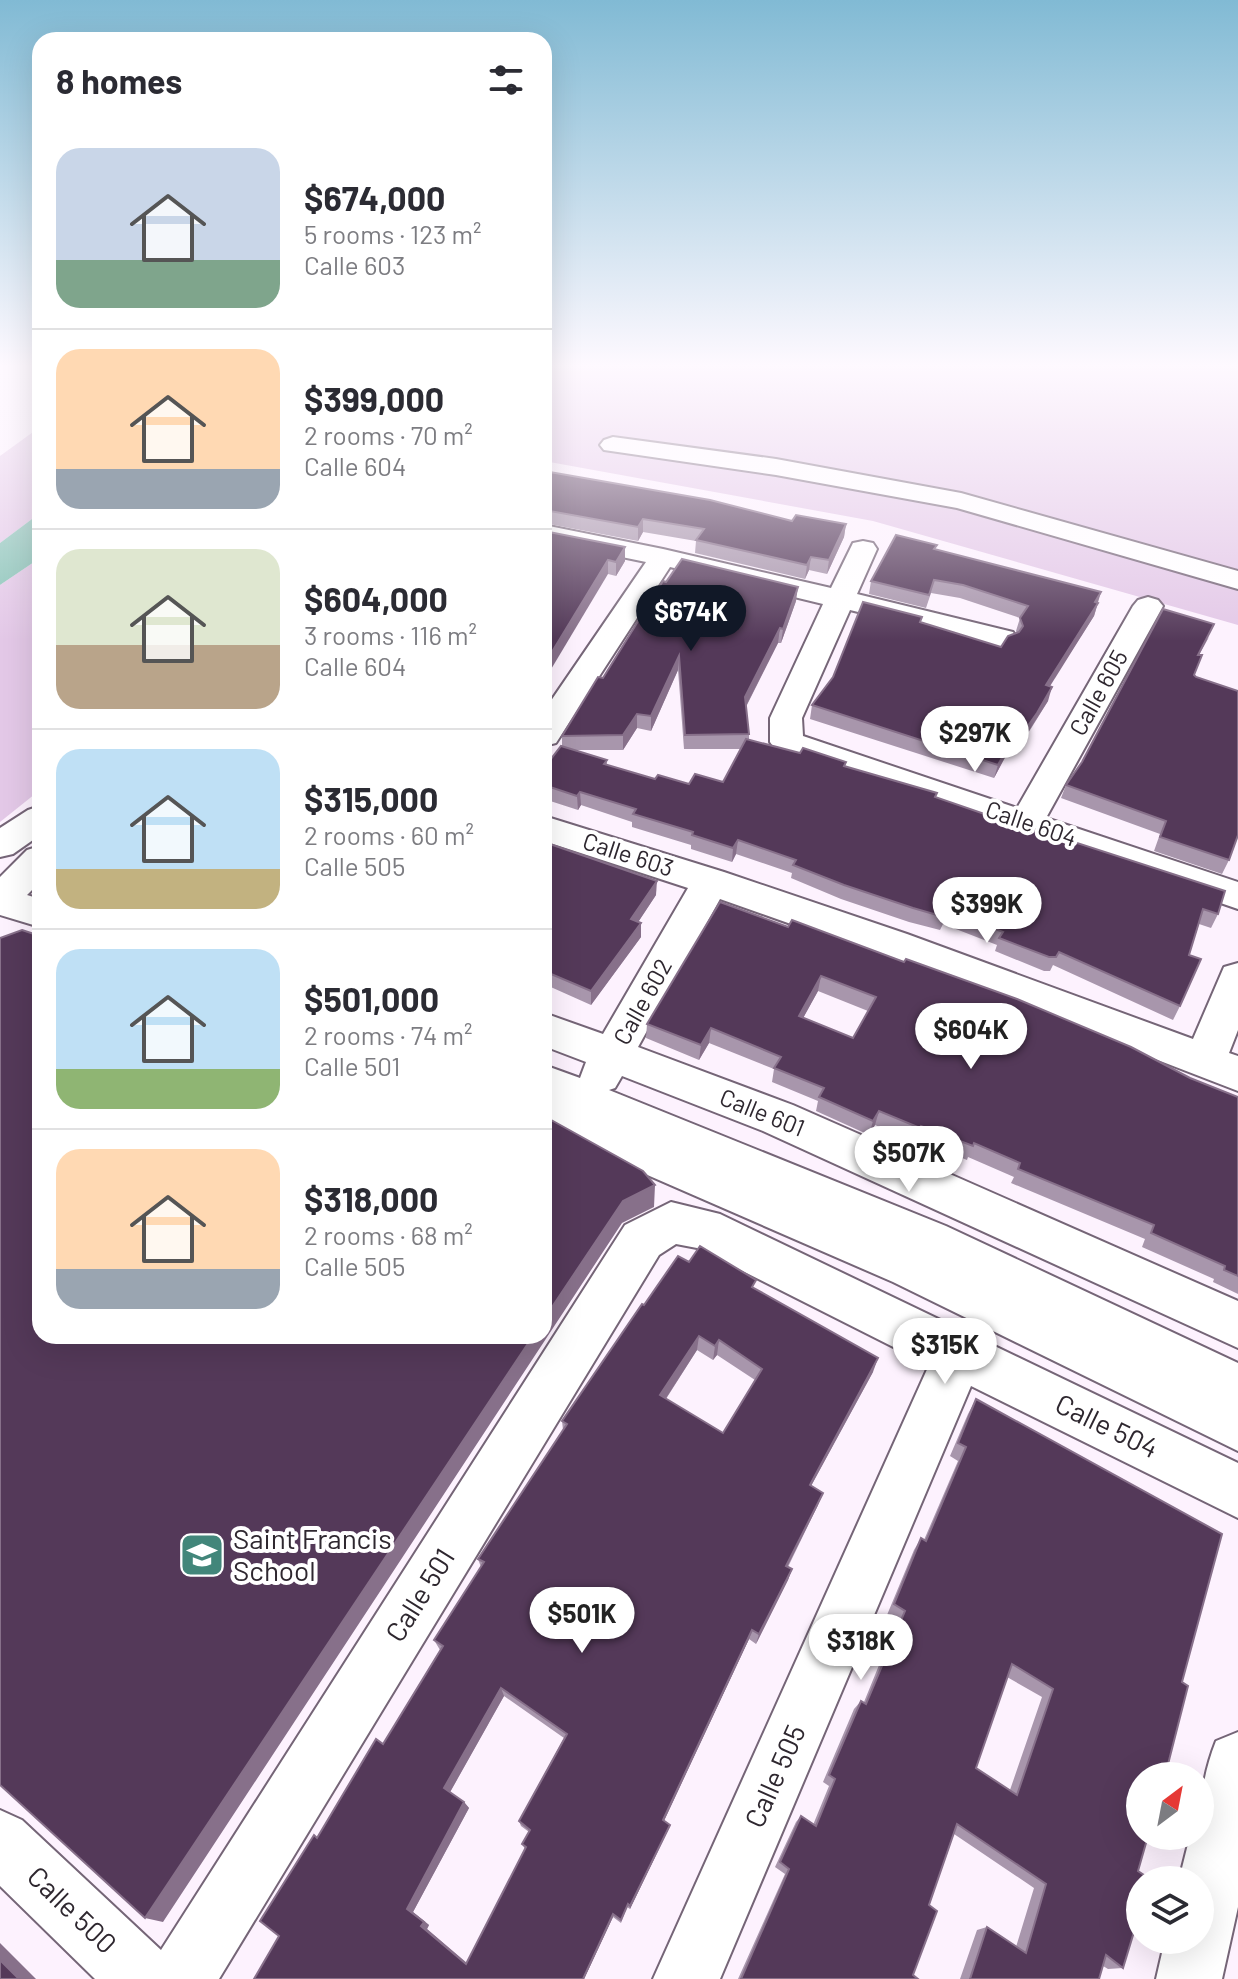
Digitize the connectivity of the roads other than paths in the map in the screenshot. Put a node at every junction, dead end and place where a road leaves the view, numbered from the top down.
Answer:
1 (697, 456) edge
2 (552, 535) edge
3 (863, 549) dead end
4 (663, 557) junction
5 (1238, 580) edge
6 (839, 598) junction
7 (1148, 606) dead end
8 (1002, 638) edge
9 (552, 724) edge
10 (1026, 822) junction
11 (32, 823) edge
12 (552, 831) edge
13 (0, 845) edge
14 (32, 867) edge
15 (711, 881) junction
16 (1238, 896) edge
17 (0, 901) edge
18 (32, 911) edge
19 (0, 928) edge
20 (32, 938) edge
21 (1238, 978) edge
22 (552, 1032) edge
23 (614, 1054) junction
24 (1221, 1068) edge
25 (552, 1092) edge
26 (567, 1110) edge
27 (671, 1223) joint
28 (1238, 1325) edge
29 (960, 1353) junction
30 (1231, 1390) edge
31 (1238, 1491) edge
32 (1238, 1763) edge
33 (0, 1842) edge
34 (1214, 1869) edge
35 (1195, 1954) edge
36 (143, 1979) edge
37 (181, 1979) edge
38 (686, 1979) edge
39 (1189, 1979) edge

1 - 5 street
2 - 4 street
3 - 6 street
4 - 6 street
4 - 9 street
6 - 8 street
6 - 10 street, Calle 604
7 - 10 street, Calle 605
10 - 16 street, Calle 604
11 - 13 street
12 - 15 street, Calle 603
14 - 17 street
15 - 23 street, Calle 602
15 - 24 street
17 - 18 street
19 - 20 street
21 - 24 street
22 - 23 street, Calle 601
23 - 26 street, Calle 602
23 - 28 street, Calle 601
25 - 26 street
26 - 30 street
27 - 29 street, Calle 504
27 - 37 street, Calle 501
29 - 31 street, Calle 504
29 - 38 street, Calle 505
32 - 34 street
33 - 36 street, Calle 500
35 - 39 street

